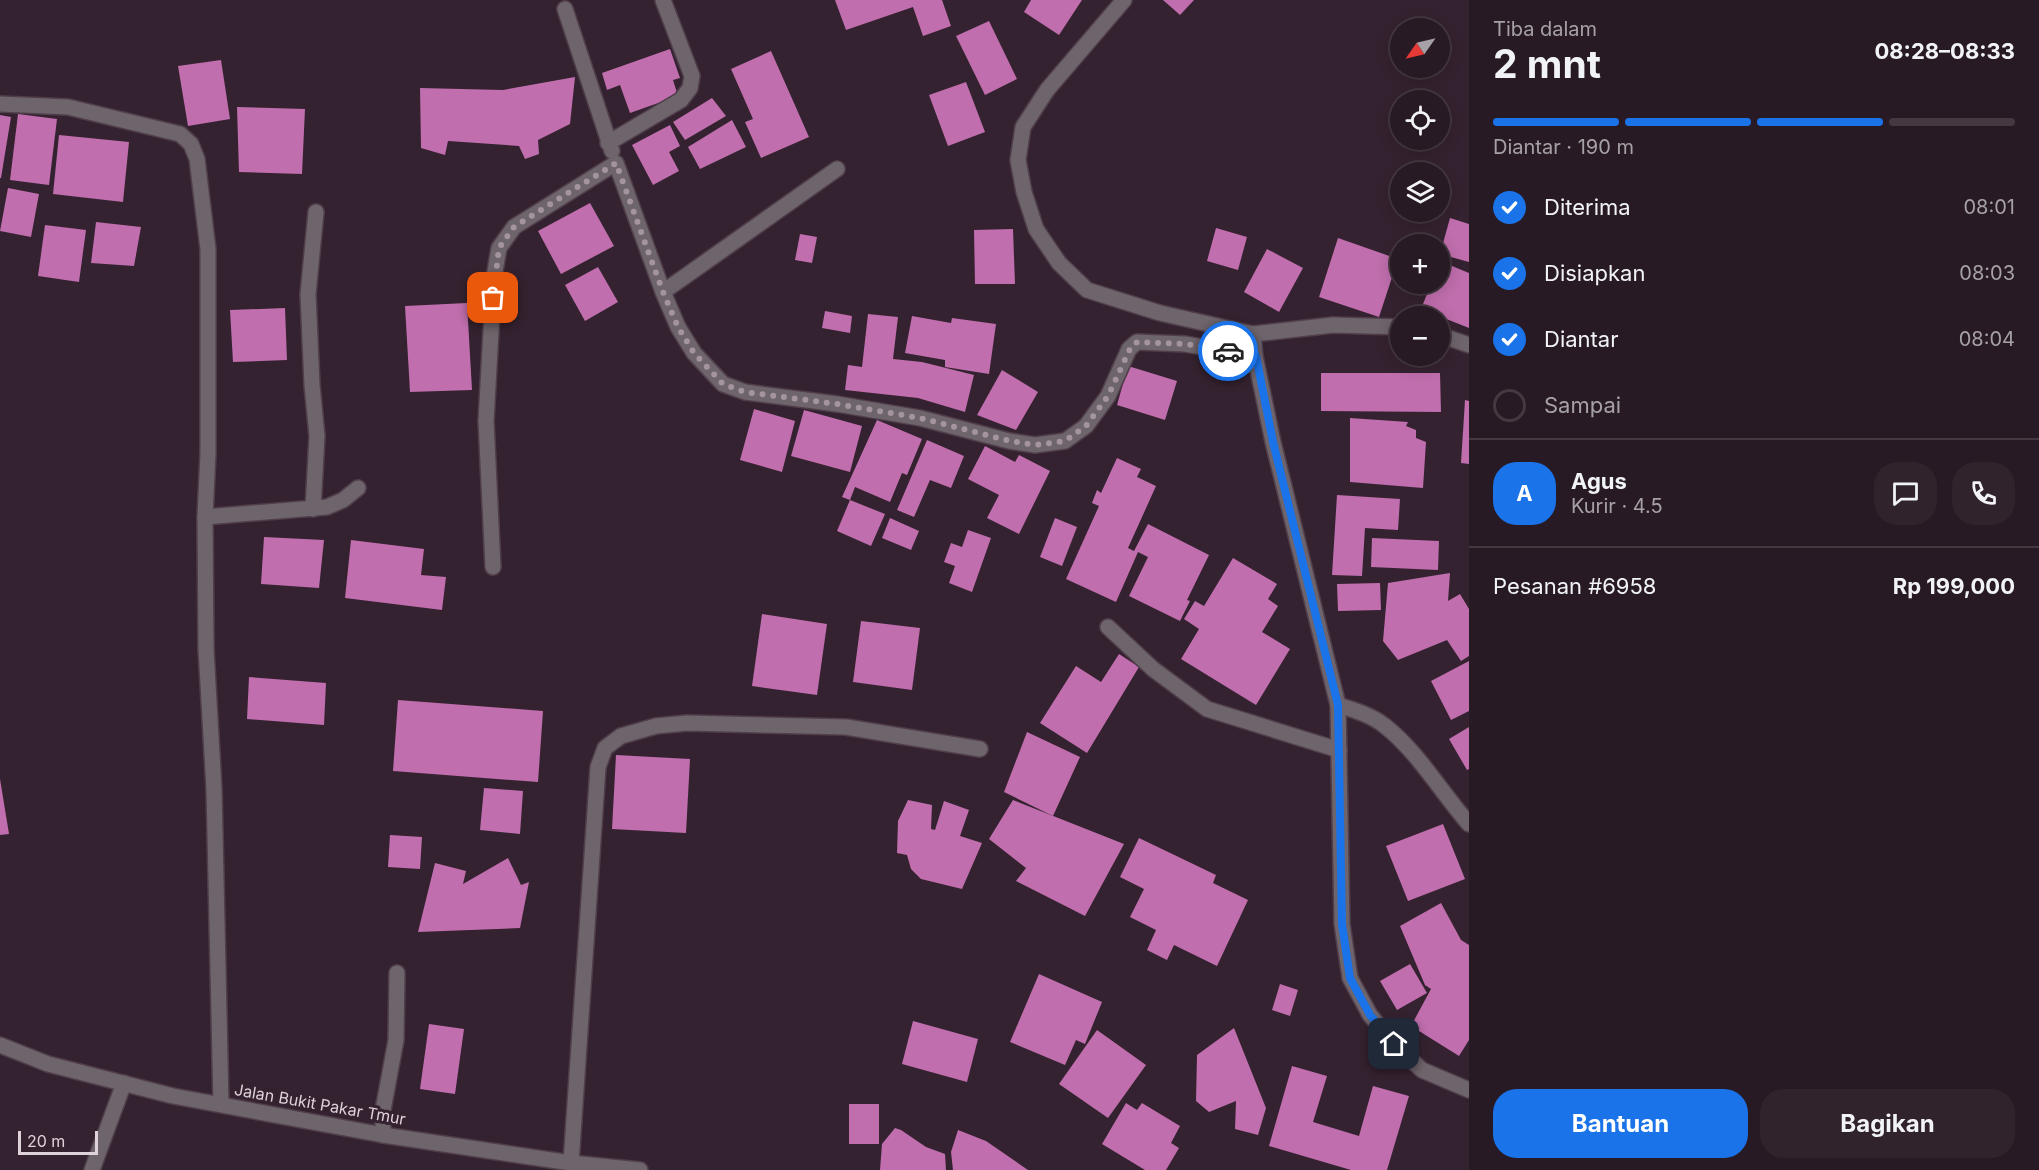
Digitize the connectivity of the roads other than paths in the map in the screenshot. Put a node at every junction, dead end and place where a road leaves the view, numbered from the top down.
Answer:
1 (663, 0) edge
2 (1124, 0) edge
3 (565, 9) dead end
4 (0, 104) edge
5 (608, 143) junction
6 (616, 163) junction
7 (837, 170) dead end
8 (316, 212) dead end
9 (663, 292) junction
10 (1390, 327) edge
11 (1253, 334) junction
12 (1450, 338) edge
13 (1469, 345) edge
14 (1256, 356) junction
15 (358, 488) dead end
16 (313, 509) junction
17 (205, 517) junction
18 (493, 567) dead end
19 (1108, 627) dead end
20 (1338, 705) junction
21 (980, 748) dead end
22 (1339, 750) junction
23 (1469, 824) edge
24 (397, 972) dead end
25 (0, 1045) edge
26 (124, 1083) junction
27 (1469, 1090) edge
28 (221, 1104) junction
29 (382, 1135) junction
30 (571, 1163) junction
31 (92, 1170) edge
32 (640, 1170) edge

1 - 5 street
2 - 11 street
3 - 5 street
4 - 17 street
5 - 6 street
6 - 9 street
6 - 18 street
7 - 9 street
8 - 16 street
9 - 14 street
10 - 11 street
11 - 14 street
12 - 13 street
14 - 20 street
15 - 16 street
16 - 17 street
17 - 28 street
19 - 22 street
20 - 22 street
20 - 23 street
21 - 30 street
22 - 27 street
24 - 29 street
25 - 26 street, Jalan Bukit Pakar Tmur
26 - 28 street, Jalan Bukit Pakar Tmur
26 - 31 street
28 - 29 street, Jalan Bukit Pakar Tmur
29 - 30 street, Jalan Bukit Pakar Tmur
30 - 32 street, Jalan Bukit Pakar Tmur

